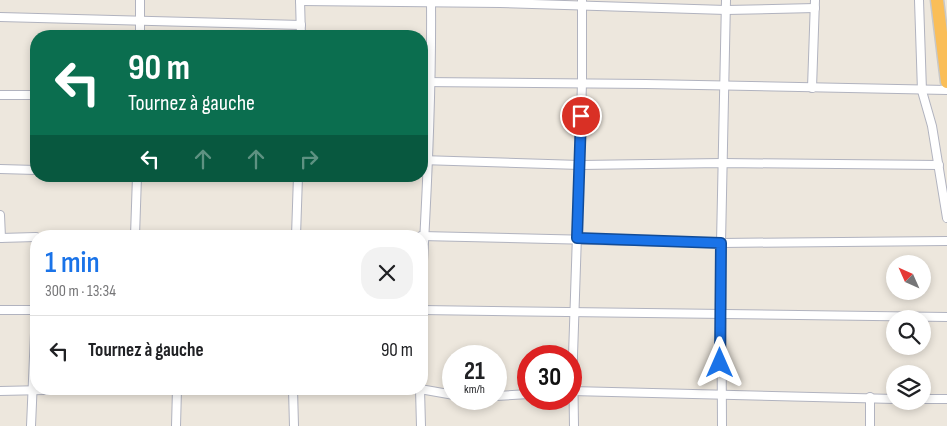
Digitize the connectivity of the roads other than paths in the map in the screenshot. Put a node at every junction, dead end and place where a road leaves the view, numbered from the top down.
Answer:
1 (140, 0) edge
2 (726, 0) edge
3 (919, 0) edge
4 (937, 0) edge
5 (300, 1) edge
6 (431, 1) edge
7 (582, 3) edge
8 (815, 4) edge
9 (726, 10) junction
10 (0, 17) edge
11 (140, 20) junction
12 (300, 25) junction
13 (140, 30) edge
14 (300, 30) edge
15 (428, 82) edge
16 (432, 82) junction
17 (947, 82) edge
18 (582, 83) junction
19 (724, 86) junction
20 (812, 88) junction
21 (922, 90) junction
22 (947, 90) edge
23 (0, 95) edge
24 (30, 95) edge
25 (428, 134) edge
26 (428, 160) edge
27 (722, 163) junction
28 (580, 165) junction
29 (939, 165) junction
30 (0, 169) edge
31 (30, 170) edge
32 (137, 182) edge
33 (298, 182) edge
34 (425, 182) edge
35 (0, 215) edge
36 (947, 218) edge
37 (135, 230) edge
38 (296, 230) edge
39 (423, 230) edge
40 (428, 236) edge
41 (30, 237) edge
42 (0, 238) edge
43 (577, 238) junction
44 (947, 241) edge
45 (721, 243) junction
46 (0, 310) edge
47 (30, 310) edge
48 (428, 310) edge
49 (575, 311) junction
50 (720, 314) junction
51 (947, 317) edge
52 (574, 345) edge
53 (30, 390) edge
54 (428, 390) edge
55 (0, 391) edge
56 (582, 391) edge
57 (442, 393) edge
58 (33, 395) edge
59 (177, 395) edge
60 (293, 395) edge
61 (420, 395) edge
62 (720, 396) junction
63 (870, 397) junction
64 (886, 398) edge
65 (931, 399) edge
66 (947, 399) edge
67 (573, 410) edge
68 (31, 426) edge
69 (176, 426) edge
70 (294, 426) edge
71 (422, 426) edge
72 (574, 426) edge
73 (722, 426) edge
74 (870, 426) edge

1 - 11 street
2 - 9 street
3 - 21 street
4 - 17 highway
5 - 6 street
5 - 12 street
6 - 7 street
6 - 16 street
7 - 9 street
7 - 18 street
8 - 9 street
8 - 20 street
9 - 19 street
10 - 11 street
11 - 12 street
11 - 13 street
12 - 14 street
15 - 16 street
16 - 18 street
16 - 25 street
18 - 19 street
18 - 28 street
19 - 20 street
19 - 27 street
20 - 21 street
21 - 22 street
21 - 29 street
23 - 24 street
26 - 28 street
27 - 28 street
27 - 29 street
27 - 45 street
28 - 43 street
29 - 36 street
30 - 31 street
32 - 37 street
33 - 38 street
34 - 39 street
35 - 42 street
40 - 43 street
41 - 42 street
43 - 45 street
43 - 49 street
44 - 45 street
45 - 50 street
46 - 47 street
48 - 49 street
49 - 50 street
49 - 52 street
50 - 51 street
50 - 62 street
53 - 55 street
54 - 57 street
56 - 62 street
58 - 68 street
59 - 69 street
60 - 70 street
61 - 71 street
62 - 63 street
62 - 73 street
63 - 64 street
63 - 74 street
65 - 66 street
67 - 72 street

